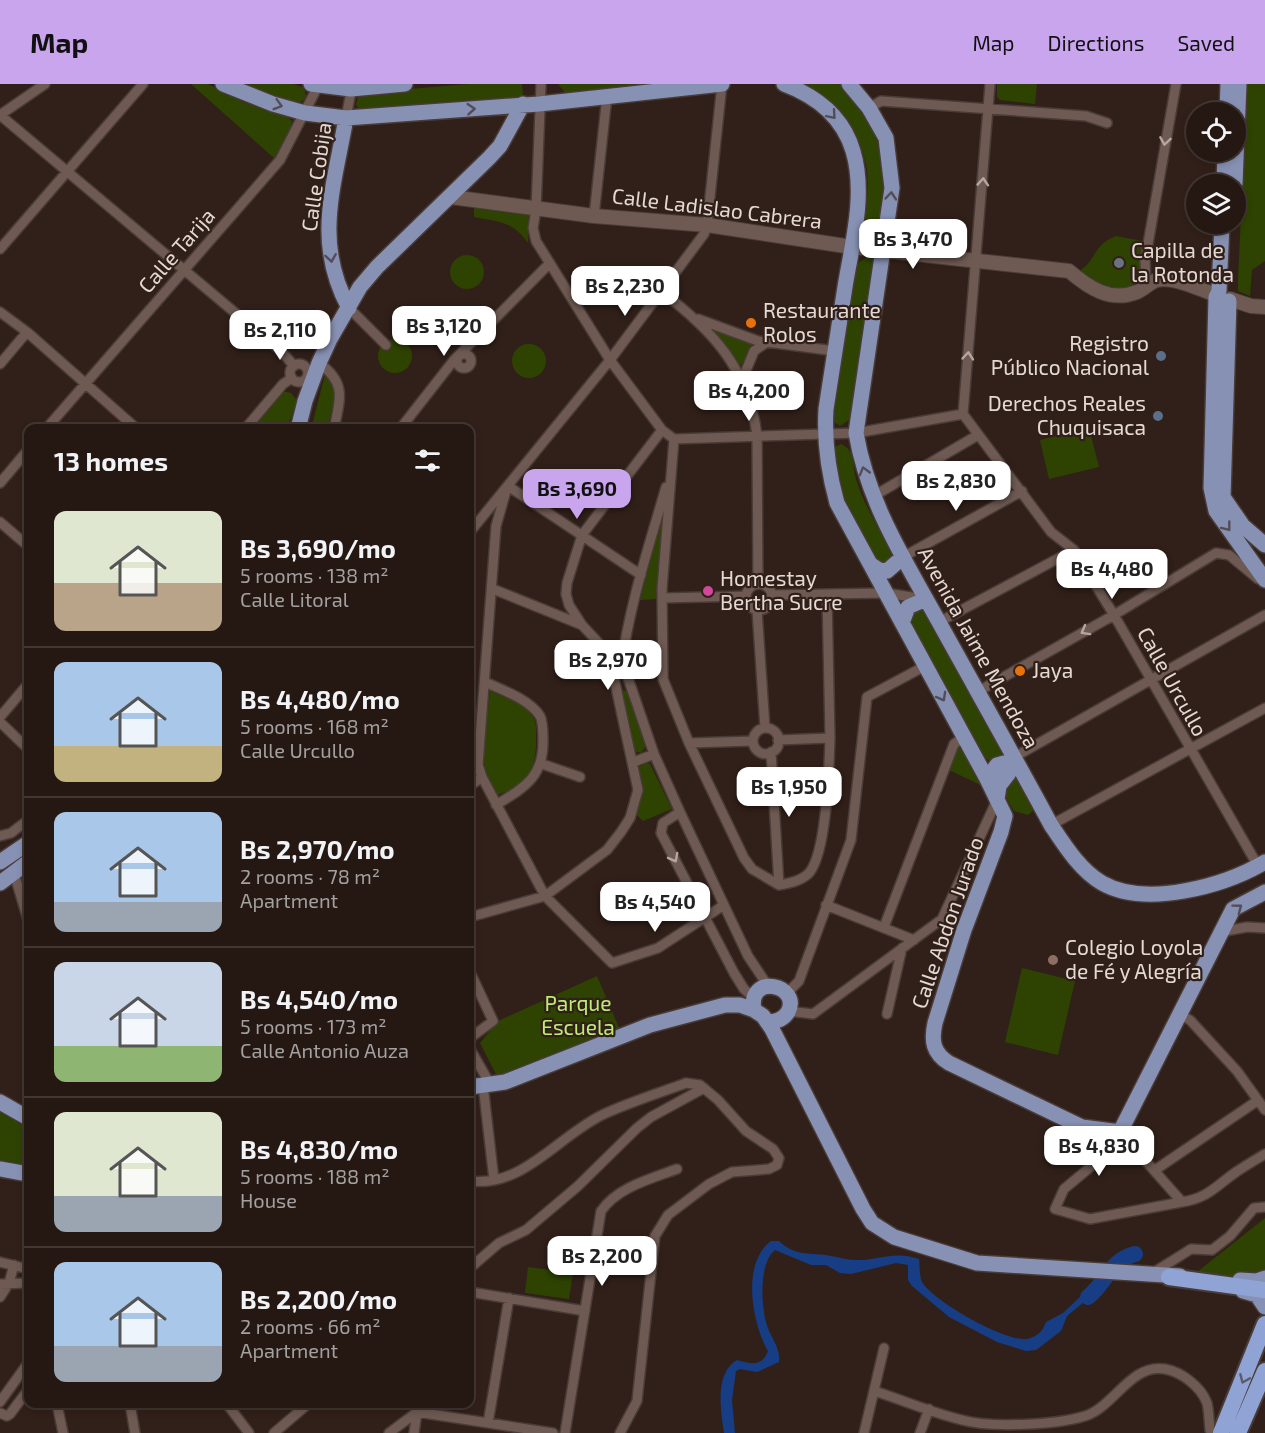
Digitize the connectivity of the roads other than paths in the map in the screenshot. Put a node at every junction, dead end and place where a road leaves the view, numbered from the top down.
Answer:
1 (45, 84) edge
2 (143, 84) edge
3 (223, 84) edge
4 (405, 84) edge
5 (541, 84) edge
6 (722, 84) edge
7 (784, 84) edge
8 (849, 84) edge
9 (990, 84) edge
10 (1176, 84) edge
11 (1228, 84) edge
12 (1239, 84) edge
13 (314, 85) edge
14 (352, 86) edge
15 (607, 96) junction
16 (1227, 102) edge
17 (523, 104) junction
18 (539, 104) junction
19 (869, 108) junction
20 (988, 108) junction
21 (305, 113) junction
22 (0, 115) edge
23 (346, 118) junction
24 (1107, 123) dead end
25 (68, 171) junction
26 (1235, 174) edge
27 (451, 197) junction
28 (536, 210) junction
29 (594, 216) junction
30 (707, 225) junction
31 (1222, 234) edge
32 (1232, 234) edge
33 (852, 247) junction
34 (0, 249) edge
35 (884, 250) junction
36 (977, 262) junction
37 (550, 263) junction
38 (185, 268) junction
39 (1146, 286) junction
40 (661, 291) junction
41 (1224, 297) junction
42 (1258, 307) edge
43 (349, 308) junction
44 (0, 312) edge
45 (1265, 316) edge
46 (697, 319) junction
47 (27, 332) junction
48 (767, 342) junction
49 (386, 345) dead end
50 (835, 351) junction
51 (610, 360) junction
52 (0, 364) edge
53 (302, 371) junction
54 (743, 378) junction
55 (86, 383) junction
56 (305, 401) junction
57 (963, 414) junction
58 (50, 424) edge
59 (131, 424) edge
60 (248, 424) edge
61 (299, 424) edge
62 (335, 424) edge
63 (404, 424) edge
64 (662, 430) junction
65 (856, 433) junction
66 (757, 435) junction
67 (824, 435) junction
68 (978, 435) junction
69 (674, 439) junction
70 (24, 455) edge
71 (672, 468) junction
72 (0, 483) edge
73 (508, 486) junction
74 (1217, 488) junction
75 (1022, 490) junction
76 (872, 497) junction
77 (0, 522) edge
78 (474, 527) edge
79 (582, 535) junction
80 (1260, 540) edge
81 (24, 543) edge
82 (1074, 550) junction
83 (903, 557) junction
84 (870, 564) junction
85 (1257, 567) edge
86 (640, 575) junction
87 (758, 584) junction
88 (493, 589) junction
89 (886, 593) junction
90 (771, 595) junction
91 (827, 595) junction
92 (746, 596) junction
93 (662, 598) junction
94 (926, 599) junction
95 (758, 609) junction
96 (1114, 615) junction
97 (1265, 615) edge
98 (939, 622) junction
99 (902, 623) junction
100 (582, 625) junction
101 (925, 666) junction
102 (617, 672) junction
103 (1151, 681) junction
104 (485, 682) junction
105 (24, 689) edge
106 (977, 692) junction
107 (1265, 708) edge
108 (0, 717) edge
109 (0, 722) edge
110 (765, 728) junction
111 (964, 737) junction
112 (830, 738) junction
113 (778, 740) junction
114 (753, 741) junction
115 (689, 743) junction
116 (24, 744) edge
117 (1189, 749) junction
118 (771, 752) junction
119 (654, 754) junction
120 (474, 761) edge
121 (634, 762) junction
122 (542, 764) junction
123 (478, 765) junction
124 (1008, 770) junction
125 (482, 777) junction
126 (580, 777) dead end
127 (474, 783) edge
128 (998, 800) junction
129 (496, 805) junction
130 (680, 812) junction
131 (24, 823) edge
132 (1051, 825) junction
133 (0, 836) edge
134 (24, 840) edge
135 (24, 848) edge
136 (0, 855) edge
137 (24, 859) edge
138 (24, 864) edge
139 (1261, 864) edge
140 (3, 873) edge
141 (779, 885) junction
142 (1265, 892) edge
143 (545, 896) junction
144 (724, 905) junction
145 (826, 905) junction
146 (24, 912) edge
147 (474, 916) edge
148 (705, 916) junction
149 (885, 927) junction
150 (1265, 928) edge
151 (1220, 933) junction
152 (914, 940) junction
153 (902, 948) junction
154 (474, 981) edge
155 (768, 986) junction
156 (786, 994) junction
157 (754, 1004) junction
158 (788, 1011) junction
159 (887, 1014) dead end
160 (1180, 1015) junction
161 (767, 1022) junction
162 (474, 1035) edge
163 (474, 1064) edge
164 (481, 1086) edge
165 (704, 1088) junction
166 (1257, 1101) junction
167 (0, 1102) edge
168 (1265, 1110) edge
169 (24, 1116) edge
170 (1120, 1132) junction
171 (1265, 1154) edge
172 (0, 1168) edge
173 (677, 1169) dead end
174 (1155, 1170) junction
175 (24, 1173) edge
176 (494, 1180) junction
177 (474, 1182) edge
178 (1182, 1202) junction
179 (1265, 1207) edge
180 (0, 1262) edge
181 (14, 1265) junction
182 (474, 1265) edge
183 (24, 1268) edge
184 (1149, 1275) junction
185 (1169, 1277) joint
186 (5, 1283) edge
187 (24, 1283) edge
188 (1262, 1290) edge
189 (474, 1293) edge
190 (0, 1297) edge
191 (509, 1298) junction
192 (585, 1311) junction
193 (1265, 1324) edge
194 (884, 1348) dead end
195 (24, 1369) edge
196 (1265, 1371) edge
197 (874, 1391) junction
198 (24, 1395) edge
199 (0, 1402) edge
200 (58, 1408) edge
201 (130, 1408) edge
202 (230, 1408) edge
203 (303, 1408) edge
204 (418, 1408) edge
205 (929, 1409) junction
206 (0, 1413) edge
207 (488, 1423) junction
208 (63, 1433) edge
209 (135, 1433) edge
210 (249, 1433) edge
211 (274, 1433) edge
212 (389, 1433) edge
213 (414, 1433) edge
214 (553, 1433) edge
215 (565, 1433) edge
216 (620, 1433) edge
217 (864, 1433) edge
218 (920, 1433) edge
219 (1213, 1433) edge
220 (1221, 1433) edge
221 (1238, 1433) edge

1 - 22 street
2 - 25 street
3 -> 21 main road
4 - 14 main road
5 - 18 street
6 - 15 main road
6 - 30 street
7 -> 33 main road, Avenida Jaime Mendoza
8 - 19 main road, Avenida Jaime Mendoza
9 - 20 street
10 -> 39 street
11 - 16 main road
12 - 26 main road
13 - 14 main road
13 - 21 street, Calle Tarija
14 - 23 street, Calle Cobija
15 - 18 main road
15 - 29 street
17 - 18 main road
23 -> 17 main road
17 - 27 main road
18 - 28 street
19 - 20 street
35 -> 19 main road, Avenida Jaime Mendoza
20 - 24 street
36 -> 20 street
21 - 23 main road
21 - 38 street, Calle Tarija
22 - 25 street
23 -> 43 main road, Calle Cobija
25 - 34 street
25 - 38 street
27 - 28 main road, Calle Ladislao Cabrera
27 - 43 main road
28 - 29 main road, Calle Ladislao Cabrera
28 - 37 street
29 - 30 main road, Calle Ladislao Cabrera
30 - 33 main road, Calle Ladislao Cabrera
30 - 40 street
31 - 41 main road
32 - 41 main road
33 - 35 main road, Calle Ladislao Cabrera
33 - 50 main road, Avenida Jaime Mendoza
35 - 36 main road, Calle Ladislao Cabrera
35 - 65 main road, Avenida Jaime Mendoza
36 - 39 main road, Calle Ladislao Cabrera
57 -> 36 street
37 - 51 street
37 - 63 street
38 - 53 street
38 - 55 street, Calle Tarija
39 - 41 main road, Calle Ladislao Cabrera
40 - 46 street
40 - 51 street
41 - 42 main road, Calle Ladislao Cabrera
41 - 74 main road
42 - 45 main road, Calle Ladislao Cabrera
43 - 49 street
43 - 53 main road
44 - 47 street
46 - 48 street
46 - 54 street
47 - 52 street
47 - 55 street
48 - 50 street
48 - 54 street
50 - 67 main road, Avenida Jaime Mendoza
51 - 64 street
51 - 73 street
53 - 56 main road
53 - 56 main road
53 - 60 street
53 - 62 street
54 - 66 street
55 - 58 street, Calle Tarija
55 - 59 street
56 - 61 main road
57 - 65 street
57 - 68 street, Calle Urcullo
64 - 69 street
64 - 79 street
65 - 67 street
76 -> 65 main road, Avenida Jaime Mendoza
66 - 67 street
66 - 69 street
66 - 87 street
67 - 84 main road, Avenida Jaime Mendoza
68 - 75 street, Calle Urcullo
68 - 76 street
69 - 71 street
70 - 72 street
71 - 86 street
71 - 93 street
73 - 78 street
73 - 79 street
73 - 88 street
74 - 80 main road
74 -> 85 main road
75 - 82 street, Calle Urcullo
75 - 83 street
76 - 83 main road, Avenida Jaime Mendoza
77 - 81 street
79 - 86 street
79 - 100 street
80 - 85 main road
82 - 96 street, Calle Urcullo
82 - 98 street
83 - 84 main road
83 - 94 main road, Avenida Jaime Mendoza
84 - 89 main road, Avenida Jaime Mendoza
85 - 96 street
86 - 102 street
87 - 90 street
87 - 92 street
88 - 100 street
88 - 104 street
89 - 91 street
89 - 94 street
89 - 99 main road, Avenida Jaime Mendoza
90 - 91 street
90 - 95 street
91 - 112 street
92 - 93 street
92 - 95 street
93 - 115 street
94 - 98 main road, Avenida Jaime Mendoza
94 - 99 main road
95 - 110 street
96 - 103 street, Calle Urcullo
96 -> 106 street
97 - 103 street
98 - 106 main road, Avenida Jaime Mendoza
99 - 101 main road, Avenida Jaime Mendoza
100 - 102 street
101 -> 111 main road, Avenida Jaime Mendoza
101 - 145 street
102 - 119 street
102 - 121 street
103 - 117 street, Calle Urcullo
103 - 124 street
104 - 122 street
104 - 123 street
105 - 108 street
106 - 124 main road, Avenida Jaime Mendoza
107 - 117 street
109 - 116 street
110 - 113 street
110 - 114 street
111 - 124 main road, Avenida Jaime Mendoza
111 - 149 street
112 - 113 street
112 - 141 street
113 - 118 street
114 - 115 street
114 - 118 street
115 - 141 street
117 - 132 street
117 - 139 street, Calle Urcullo
118 - 141 street
119 - 121 street
119 - 130 street
120 - 123 street
121 - 143 street
122 - 126 street
122 - 129 street
123 - 125 street
124 - 128 main road
124 - 132 main road, Avenida Jaime Mendoza
125 - 127 street
125 - 129 street
128 - 152 street
128 - 170 main road, Calle Abdon Jurado
129 - 143 street
130 - 144 street
130 -> 148 street
131 - 133 street
132 - 139 main road, Avenida Jaime Mendoza
134 - 136 main road
135 - 140 main road
137 - 140 main road
138 - 140 main road
140 - 146 street
151 -> 142 main road
143 - 147 street
143 - 148 street
144 - 148 street
144 - 155 street
145 - 149 street
145 - 156 street
148 - 157 street
149 - 152 street
150 - 151 street
151 - 160 main road
152 - 153 street
153 - 158 street
153 - 159 street
154 - 162 street
155 - 156 main road
155 - 157 main road
156 - 158 main road
157 - 161 main road
157 - 164 main road
158 - 161 main road
160 - 166 street
160 - 170 main road
161 - 184 main road
163 - 164 street
164 - 176 street
165 - 176 street
165 - 182 street
165 - 216 street
166 - 168 street
166 - 174 street
167 - 169 main road
170 - 174 street
170 - 178 street
171 - 178 street
172 - 175 main road
173 - 192 street
174 - 178 street
176 - 177 street
179 - 184 street
180 - 181 street
181 - 183 street
181 - 186 street
184 - 185 main road
185 - 188 highway
186 - 187 street
186 - 190 street
189 - 191 street
191 - 192 street
191 - 207 street
192 - 215 street
193 -> 220 highway
194 - 197 street
195 - 199 street
196 - 221 highway
197 - 205 street
197 - 217 street
198 - 206 street
200 - 208 street
201 - 209 street
202 - 210 street
203 - 211 street
204 - 207 street
204 - 212 street
204 - 213 street
205 - 218 street
205 - 219 street
207 - 214 street

